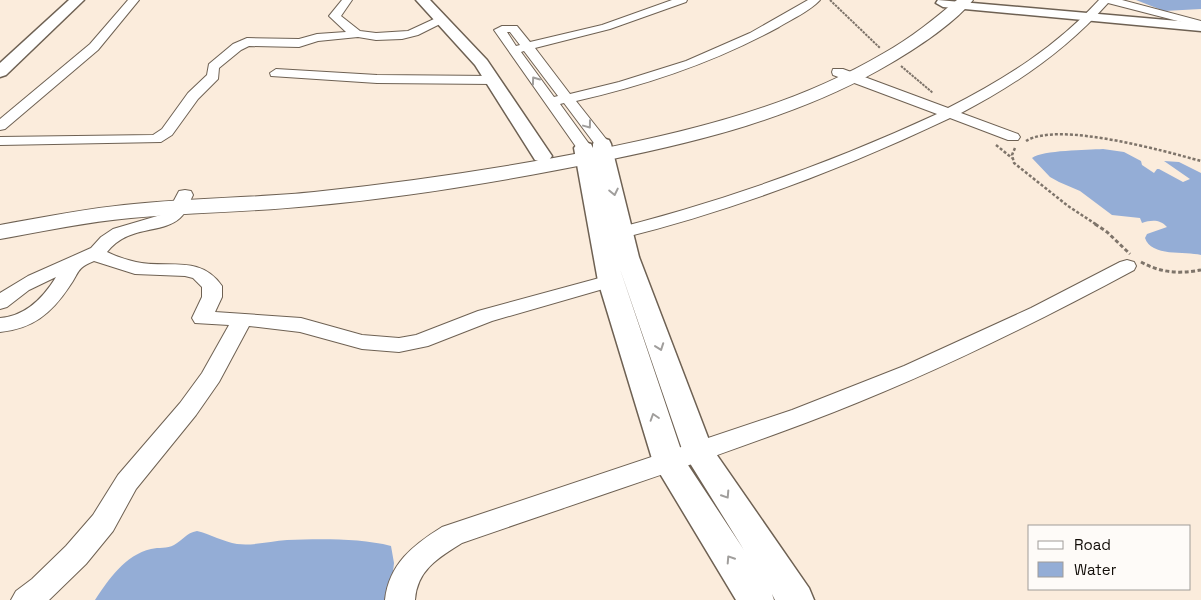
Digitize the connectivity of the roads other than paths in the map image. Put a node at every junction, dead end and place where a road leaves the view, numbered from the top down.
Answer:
1 (64, 0) edge
2 (77, 0) edge
3 (134, 0) edge
4 (347, 0) edge
5 (424, 0) edge
6 (664, 0) edge
7 (682, 0) edge
8 (814, 0) edge
9 (1105, 0) edge
10 (1110, 0) edge
11 (954, 2) edge
12 (1092, 16) junction
13 (442, 20) junction
14 (1201, 25) edge
15 (358, 34) junction
16 (526, 43) junction
17 (511, 46) junction
18 (0, 57) edge
19 (0, 72) edge
20 (276, 73) dead end
21 (845, 74) junction
22 (492, 80) junction
23 (567, 98) junction
24 (551, 102) junction
25 (952, 112) junction
26 (0, 126) edge
27 (0, 141) edge
28 (1018, 143) road end
29 (594, 151) junction
30 (542, 156) junction
31 (181, 201) junction
32 (0, 220) edge
33 (0, 232) edge
34 (612, 235) junction
35 (98, 252) junction
36 (1133, 261) road end
37 (73, 263) junction
38 (610, 281) junction
39 (0, 302) edge
40 (243, 319) junction
41 (0, 325) edge
42 (698, 452) junction
43 (668, 462) junction
44 (26, 600) edge
45 (400, 600) edge
46 (756, 600) edge
47 (796, 600) edge

1 - 18 street
2 - 19 street
3 - 26 street
4 - 15 street
5 - 13 street
6 - 16 street
7 - 16 street
8 - 23 street
9 - 12 street
10 - 14 street
11 - 12 street
11 - 21 main road
12 - 14 street
12 - 25 street
13 - 15 street
13 - 22 street
15 - 27 street
16 - 17 street
16 - 17 street
16 - 23 street
24 -> 17 street
20 - 22 street
21 - 25 street
21 - 29 main road
22 - 30 street
23 - 24 street
23 -> 29 street
24 - 29 street
25 - 28 street
25 - 34 street
29 - 30 main road
29 - 31 main road
29 - 34 street
30 - 31 main road
31 - 32 main road
31 - 33 main road
31 - 35 street
34 - 38 street
34 -> 42 street
35 - 37 street
35 - 40 street
36 - 42 street
37 - 39 street
37 - 41 street
38 - 40 street
43 -> 38 street
40 - 44 street
42 - 43 street
42 -> 47 street
43 - 45 street
46 -> 43 street

